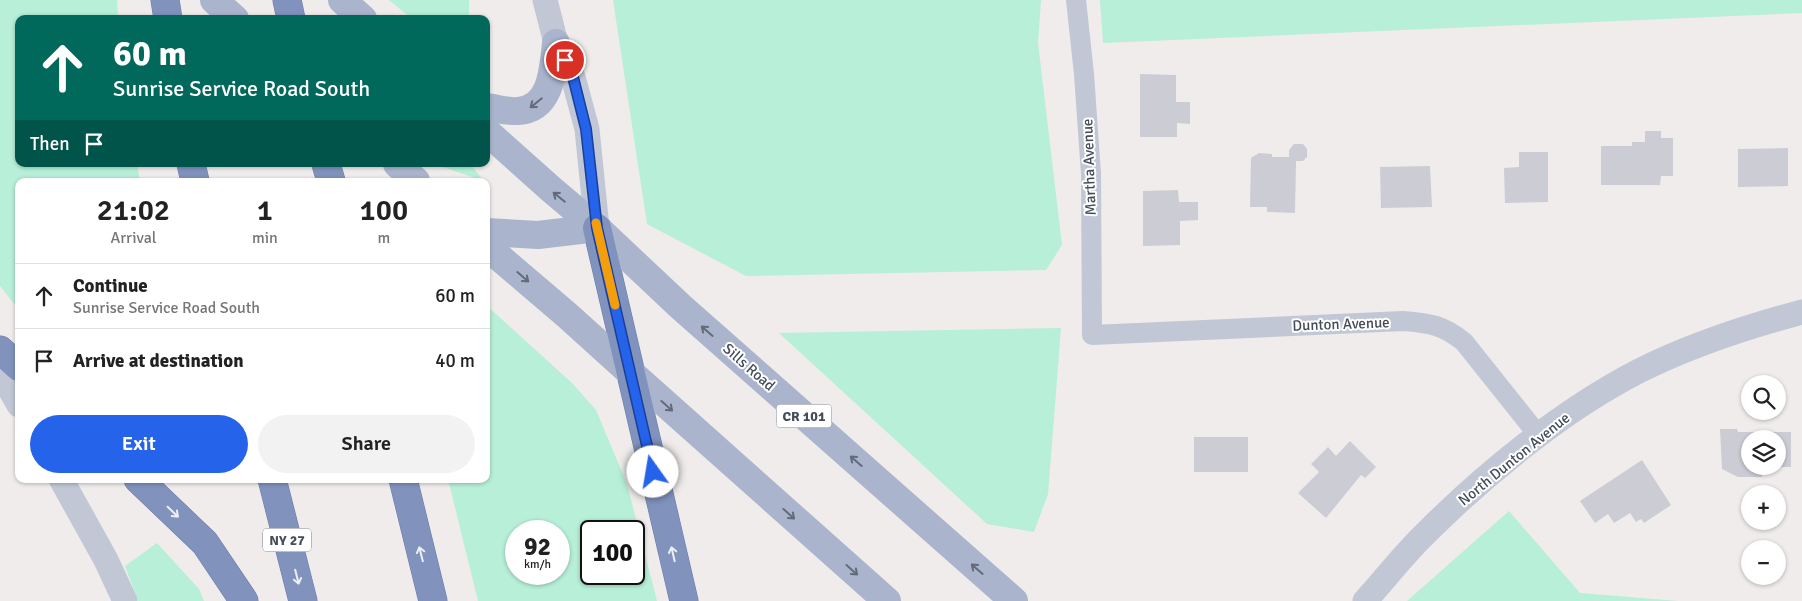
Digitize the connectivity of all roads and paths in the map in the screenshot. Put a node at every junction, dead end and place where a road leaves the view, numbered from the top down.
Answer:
1 (165, 0) edge
2 (214, 0) edge
3 (287, 0) edge
4 (342, 0) edge
5 (545, 0) edge
6 (1076, 0) edge
7 (167, 15) edge
8 (231, 15) edge
9 (290, 15) edge
10 (359, 15) edge
11 (556, 43) junction
12 (490, 108) edge
13 (490, 135) edge
14 (400, 167) edge
15 (413, 178) edge
16 (597, 228) junction
17 (490, 232) edge
18 (490, 249) edge
19 (1802, 312) edge
20 (1092, 334) joint
21 (0, 350) edge
22 (15, 363) edge
23 (0, 372) edge
24 (631, 374) junction
25 (15, 398) edge
26 (1539, 436) junction
27 (62, 483) edge
28 (142, 483) edge
29 (273, 483) edge
30 (404, 483) edge
31 (125, 601) edge
32 (244, 601) edge
33 (303, 601) edge
34 (433, 601) edge
35 (684, 601) edge
36 (887, 601) edge
37 (1014, 601) edge
38 (1365, 601) edge

1 - 7 highway
2 - 8 main road
3 - 9 highway
4 - 10 main road
5 - 11 street
6 - 20 street, Martha Avenue
11 -> 12 main road
11 - 16 street
16 -> 13 main road, Sills Road / CR 101
14 - 15 main road
16 - 17 main road
16 - 24 highway
37 -> 16 main road, Sills Road / CR 101
18 -> 24 main road
19 - 26 street, North Dunton Avenue
20 - 26 street, Dunton Avenue
21 - 22 highway
23 - 25 street
35 -> 24 highway
24 -> 36 main road
26 - 38 street, North Dunton Avenue
27 - 31 street
28 -> 32 highway
29 -> 33 highway, NY 27
34 -> 30 highway

